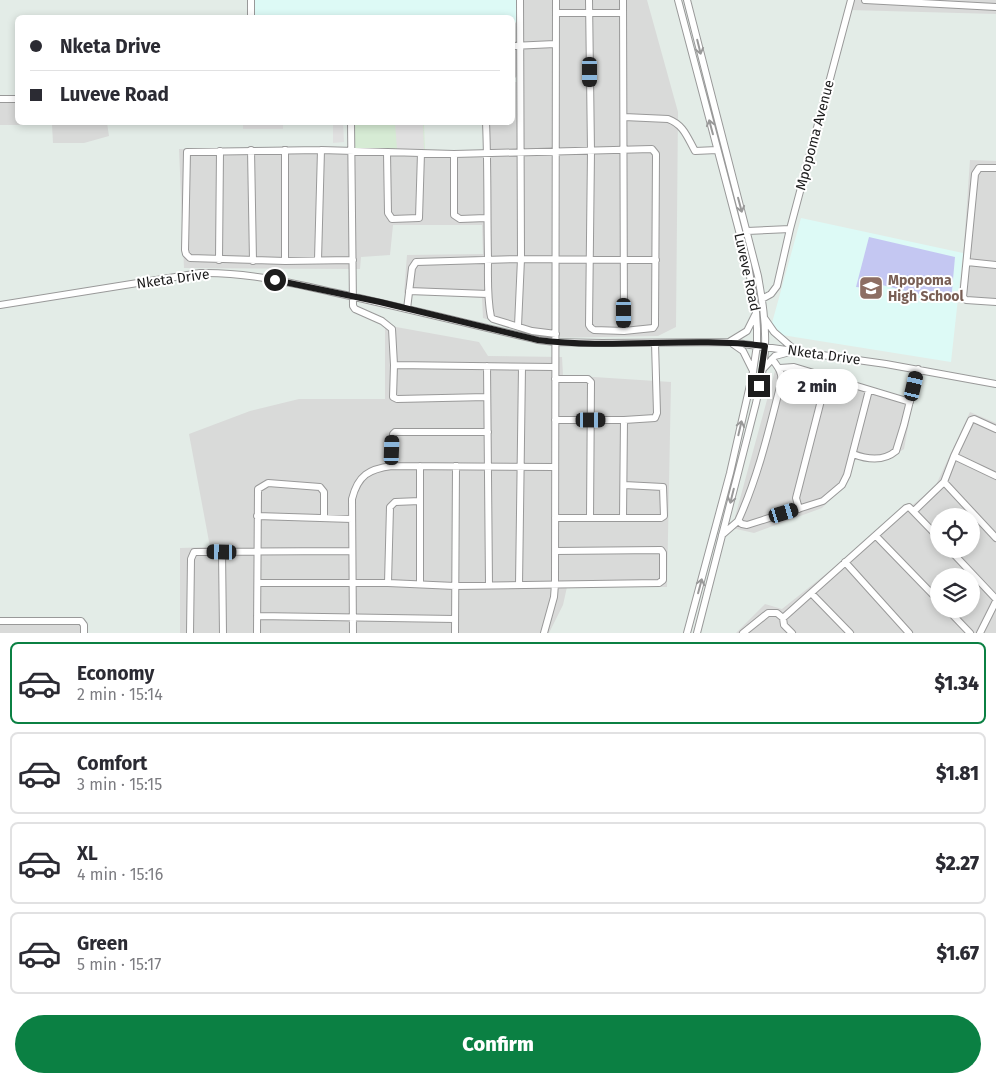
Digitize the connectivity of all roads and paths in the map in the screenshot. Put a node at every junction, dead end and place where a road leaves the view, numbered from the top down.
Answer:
1 (251, 0) edge
2 (520, 0) edge
3 (556, 0) edge
4 (589, 0) edge
5 (623, 0) edge
6 (678, 0) edge
7 (687, 0) edge
8 (851, 0) edge
9 (865, 0) edge
10 (902, 1) edge
11 (996, 7) edge
12 (556, 13) junction
13 (590, 13) junction
14 (623, 13) junction
15 (251, 15) edge
16 (555, 44) junction
17 (516, 46) edge
18 (516, 81) edge
19 (15, 99) edge
20 (0, 100) edge
21 (624, 117) junction
22 (351, 125) edge
23 (486, 125) edge
24 (251, 150) junction
25 (286, 150) junction
26 (321, 150) junction
27 (624, 150) junction
28 (717, 150) junction
29 (220, 151) junction
30 (351, 151) junction
31 (555, 151) junction
32 (591, 151) junction
33 (521, 152) junction
34 (387, 153) junction
35 (488, 153) junction
36 (421, 154) junction
37 (454, 154) junction
38 (996, 168) edge
39 (486, 218) junction
40 (790, 229) junction
41 (747, 231) junction
42 (521, 259) junction
43 (219, 260) junction
44 (253, 260) junction
45 (318, 260) junction
46 (353, 260) junction
47 (488, 260) junction
48 (656, 260) junction
49 (285, 261) junction
50 (556, 261) junction
51 (590, 261) junction
52 (623, 261) junction
53 (968, 262) junction
54 (996, 264) edge
55 (409, 291) junction
56 (488, 294) junction
57 (353, 296) junction
58 (762, 299) junction
59 (996, 302) edge
60 (0, 305) edge
61 (406, 310) junction
62 (756, 312) junction
63 (765, 318) junction
64 (518, 326) junction
65 (624, 331) junction
66 (556, 334) junction
67 (556, 342) junction
68 (730, 342) junction
69 (655, 343) junction
70 (757, 345) junction
71 (765, 346) junction
72 (796, 351) junction
73 (772, 358) junction
74 (394, 365) junction
75 (487, 366) junction
76 (522, 367) junction
77 (555, 367) junction
78 (780, 368) junction
79 (763, 369) junction
80 (918, 369) junction
81 (753, 372) junction
82 (827, 377) junction
83 (555, 379) junction
84 (996, 384) edge
85 (869, 390) junction
86 (487, 397) junction
87 (910, 402) junction
88 (555, 420) junction
89 (591, 420) junction
90 (624, 420) junction
91 (996, 429) edge
92 (488, 432) junction
93 (852, 454) junction
94 (954, 456) junction
95 (392, 466) junction
96 (420, 466) junction
97 (456, 466) junction
98 (488, 466) junction
99 (520, 466) junction
100 (555, 467) junction
101 (996, 476) edge
102 (944, 482) junction
103 (624, 486) junction
104 (420, 501) junction
105 (799, 509) junction
106 (914, 511) junction
107 (257, 516) junction
108 (324, 517) junction
109 (555, 518) junction
110 (590, 518) junction
111 (623, 518) junction
112 (352, 519) junction
113 (738, 521) junction
114 (930, 528) edge
115 (722, 536) junction
116 (876, 536) junction
117 (996, 538) edge
118 (555, 550) junction
119 (257, 551) junction
120 (352, 551) junction
121 (222, 552) junction
122 (957, 558) edge
123 (845, 562) junction
124 (258, 583) junction
125 (388, 583) junction
126 (354, 584) junction
127 (420, 584) junction
128 (520, 584) junction
129 (555, 584) junction
130 (489, 585) junction
131 (455, 586) junction
132 (811, 592) junction
133 (930, 592) edge
134 (996, 600) edge
135 (257, 616) junction
136 (353, 616) junction
137 (783, 618) junction
138 (955, 618) edge
139 (455, 619) junction
140 (0, 621) edge
141 (84, 633) edge
142 (190, 633) edge
143 (223, 633) edge
144 (257, 633) edge
145 (353, 633) edge
146 (455, 633) edge
147 (544, 633) edge
148 (687, 633) edge
149 (697, 633) edge
150 (743, 633) edge
151 (792, 633) edge
152 (850, 633) edge
153 (909, 633) edge
154 (970, 633) edge
155 (980, 633) edge

1 - 15 street
2 - 17 street
3 - 12 street
4 - 13 street
5 - 14 street
28 -> 6 street, Luveve Road
7 -> 41 street, Luveve Road
8 - 40 street, Mpopoma Avenue
9 - 10 street
10 - 11 street
12 - 13 street
12 - 16 street
13 - 14 street
13 - 32 street
14 - 21 street
16 - 17 street
16 - 31 street
17 - 18 street
18 - 33 street
19 - 20 street
21 - 27 street
21 - 28 street
22 - 30 street
23 - 35 street
24 - 25 street
24 - 29 street
24 - 44 street
25 - 26 street
25 - 49 street
26 - 30 street
26 - 45 street
27 - 32 street
27 - 48 street
27 - 52 street
28 - 62 street, Luveve Road
29 - 43 street
29 - 43 street
30 - 34 street
30 - 46 street
31 - 32 street
31 - 33 street
31 - 50 street
32 - 51 street
33 - 35 street
33 - 42 street
34 - 36 street
34 - 36 street
35 - 37 street
35 - 39 street
36 - 37 street
37 - 39 street
38 - 53 street
39 - 47 street
40 - 41 street
40 - 58 street, Mpopoma Avenue
41 - 58 street, Luveve Road
42 - 47 street
42 - 50 street
42 - 64 street
43 - 44 street
44 - 49 street
45 - 46 street
45 - 49 street
46 - 57 street
47 - 55 street
47 - 56 street
48 - 52 street
48 - 65 street
50 - 51 street
50 - 66 street
51 - 52 street
51 - 65 street
52 - 65 street
53 - 54 street
53 - 59 street
55 - 56 street
55 - 61 street
56 - 64 street
57 - 60 street, Nketa Drive
57 - 61 street, Nketa Drive
57 - 74 street
58 - 63 street, Luveve Road
61 - 67 street, Nketa Drive
62 - 68 street
62 - 70 street, Luveve Road
63 - 71 street, Luveve Road
63 - 72 street
64 - 66 street
66 - 67 street
67 - 69 street, Nketa Drive
67 - 77 street
68 - 69 street, Nketa Drive
68 - 70 street, Nketa Drive
68 - 81 street
69 - 90 street
70 - 71 street, Nketa Drive
70 - 81 street, Luveve Road
71 - 72 street, Nketa Drive
71 - 79 street, Luveve Road
72 - 73 street
72 - 80 street, Nketa Drive
73 - 78 street
73 - 79 street
74 - 75 street
74 - 86 street
75 - 76 street
75 - 86 street
76 - 77 street
76 - 99 street
77 - 83 street
78 - 82 street
78 - 113 street
79 -> 115 street, Luveve Road
80 - 84 street, Nketa Drive
80 - 87 street
148 -> 81 street, Luveve Road
82 - 85 street
82 - 105 street
83 - 88 street
83 - 89 street
85 - 87 street
85 - 93 street
86 - 92 street
87 - 93 street
88 - 89 street
88 - 100 street
89 - 90 street
89 - 110 street
90 - 103 street
91 - 94 street
92 - 95 street
92 - 98 street
93 - 105 street
94 - 101 street
94 - 102 street
95 - 96 street
95 - 112 street
96 - 97 street
96 - 104 street
97 - 98 street
97 - 131 street
98 - 99 street
98 - 130 street
99 - 100 street
99 - 128 street
100 - 109 street
102 - 106 street
102 - 117 street
103 - 111 street
103 - 111 street
104 - 125 street
104 - 127 street
105 - 113 street
106 - 114 street
106 - 116 street
107 - 108 street
107 - 108 street
107 - 119 street
108 - 112 street
109 - 110 street
109 - 118 street
110 - 111 street
112 - 120 street
113 - 115 street
115 - 149 street, Luveve Road
116 - 123 street
116 - 133 street
118 - 129 street
118 - 129 street
119 - 120 street
119 - 121 street
119 - 124 street
120 - 126 street
121 - 142 street
121 - 143 street
122 - 134 street
123 - 132 street
123 - 153 street
124 - 126 street
124 - 135 street
125 - 126 street
125 - 127 street
126 - 136 street
127 - 131 street
128 - 129 street
128 - 130 street
129 - 147 street
130 - 131 street
131 - 139 street
132 - 137 street
132 - 152 street
134 - 155 street
135 - 136 street
135 - 144 street
136 - 139 street
136 - 145 street
137 - 150 street
137 - 151 street
138 - 154 street
139 - 146 street
140 - 141 street

